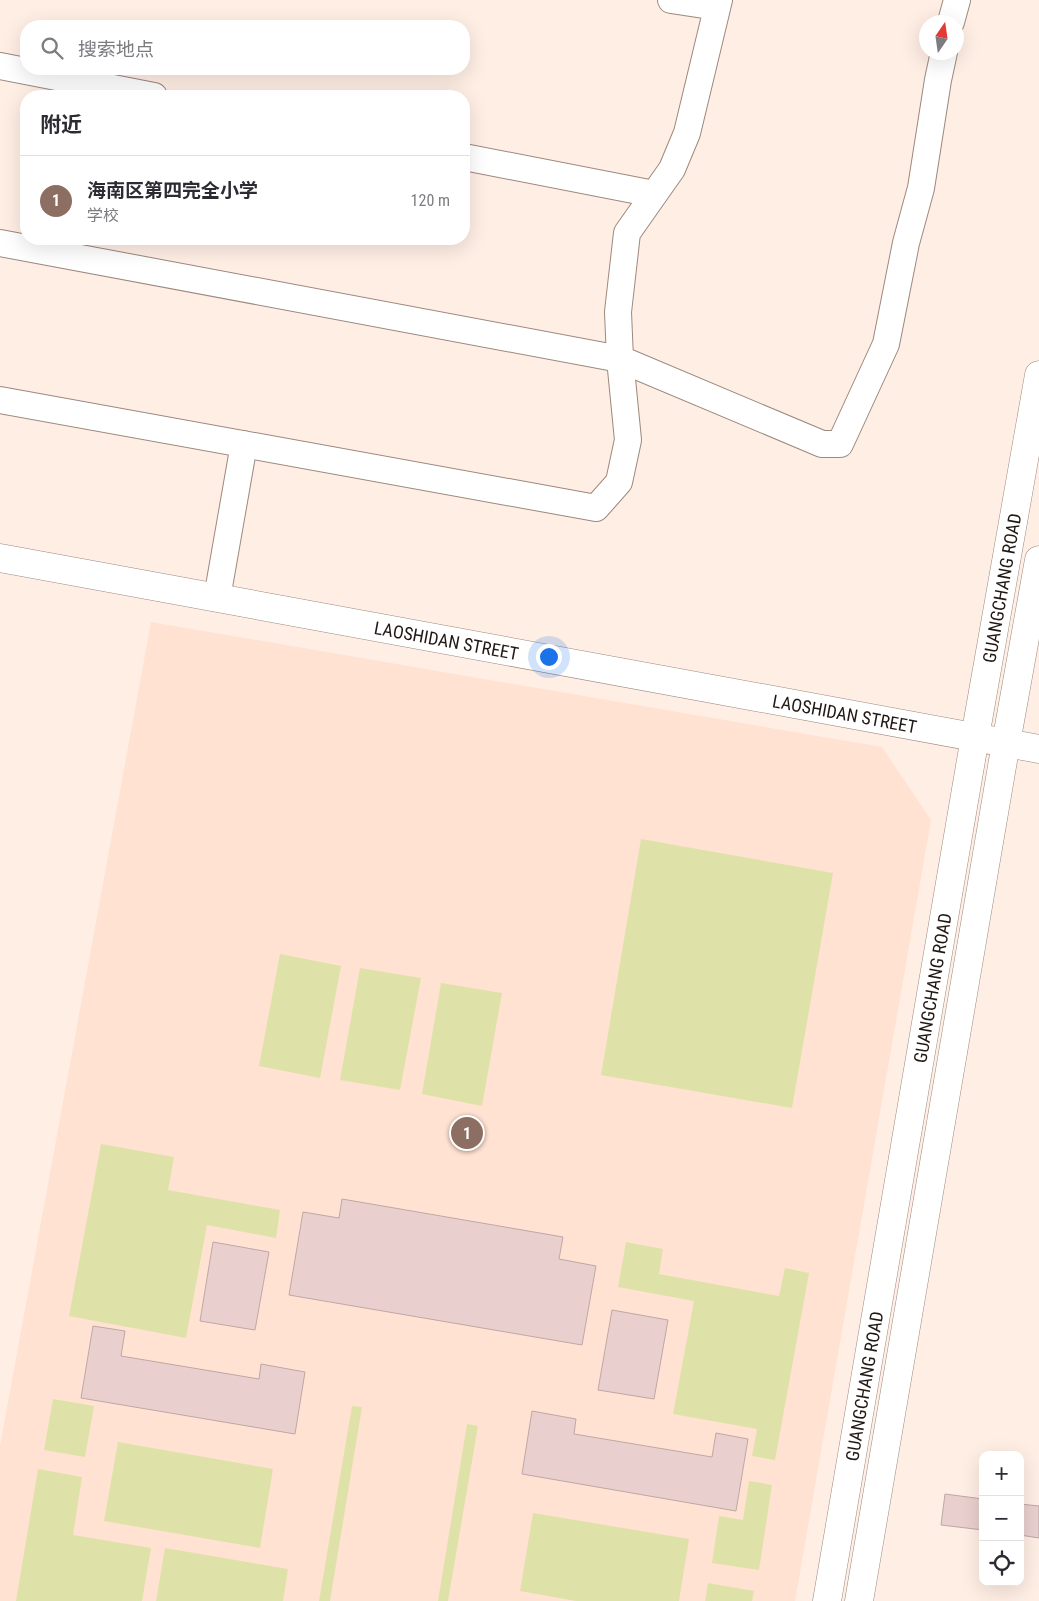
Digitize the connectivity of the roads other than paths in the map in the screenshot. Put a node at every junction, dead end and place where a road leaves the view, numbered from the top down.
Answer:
1 (670, 0) edge
2 (957, 0) edge
3 (718, 4) edge
4 (953, 15) edge
5 (942, 60) edge
6 (0, 66) edge
7 (20, 70) edge
8 (46, 75) edge
9 (123, 90) edge
10 (470, 158) edge
11 (654, 194) junction
12 (0, 243) edge
13 (620, 358) junction
14 (1039, 375) edge
15 (0, 400) edge
16 (244, 444) junction
17 (0, 558) edge
18 (1039, 560) edge
19 (217, 598) junction
20 (974, 737) junction
21 (1006, 743) junction
22 (1039, 749) edge
23 (827, 1601) edge
24 (859, 1601) edge

1 - 3 street
2 - 4 street
3 - 11 street
5 - 13 street
6 - 7 street
8 - 9 street
10 - 11 street
11 - 13 street
12 - 13 street
13 - 16 street
14 - 20 street, GUANGCHANG ROAD
15 - 16 street
16 - 19 street
17 - 19 street, LAOSHIDAN STREET
18 - 21 street, GUANGCHANG ROAD
19 - 20 street, LAOSHIDAN STREET
20 - 21 street, LAOSHIDAN STREET
20 - 23 street, GUANGCHANG ROAD
21 - 22 street, LAOSHIDAN STREET
21 - 24 street, GUANGCHANG ROAD

